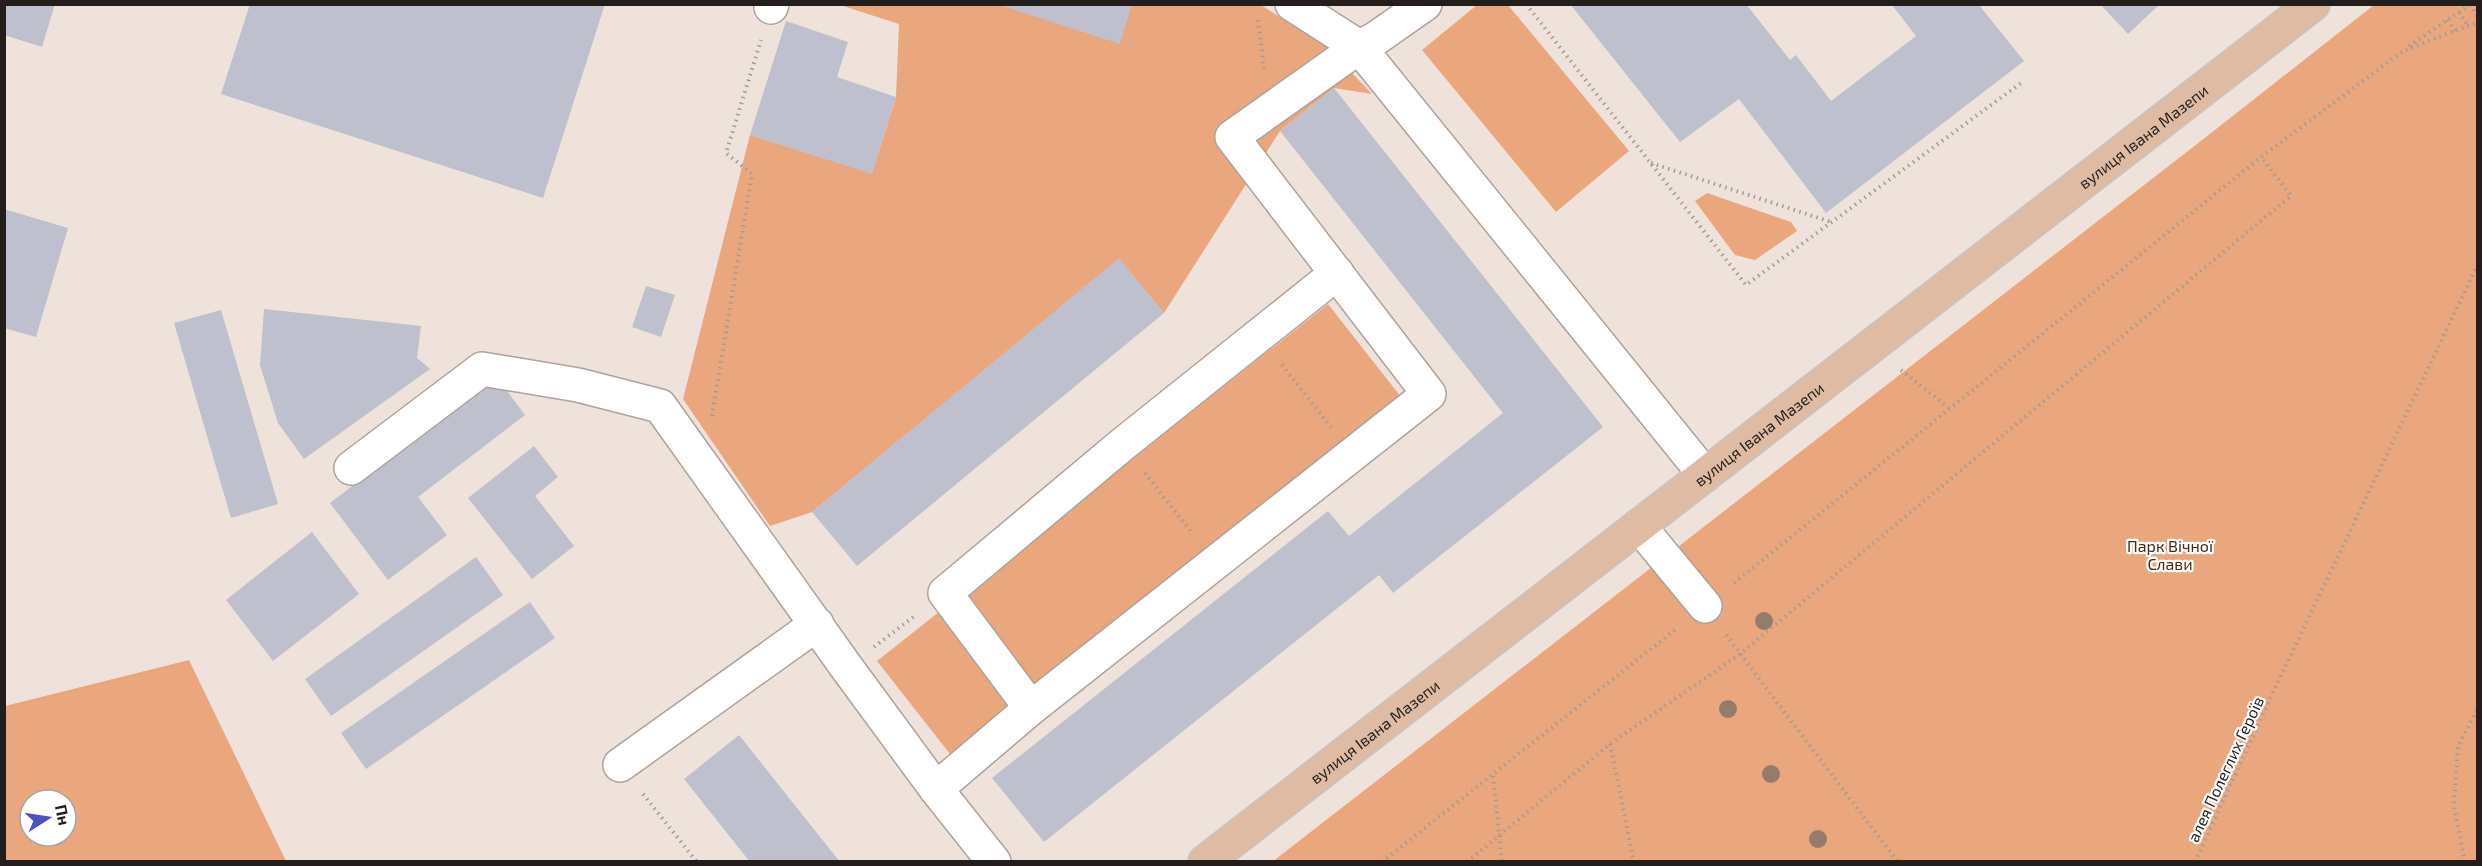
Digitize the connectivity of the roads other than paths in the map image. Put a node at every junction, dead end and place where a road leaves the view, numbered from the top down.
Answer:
1 (1292, 4) edge
2 (1425, 4) edge
3 (2313, 4) edge
4 (1359, 47) junction
5 (1337, 273) junction
6 (351, 468) dead end
7 (1706, 475) junction
8 (1639, 526) junction
9 (1705, 606) road end
10 (817, 624) junction
11 (1031, 708) junction
12 (620, 765) road end
13 (936, 789) junction
14 (994, 861) edge
15 (1205, 861) edge

1 - 4 lane
2 - 4 lane
3 - 7 main road, вулиця Івана Мазепи
4 - 5 lane
4 - 7 lane
5 - 11 lane
5 - 11 lane
6 - 10 lane
7 - 8 main road, вулиця Івана Мазепи
8 - 9 lane
8 - 15 main road, вулиця Івана Мазепи
10 - 12 lane
10 - 13 lane
11 - 13 lane
13 - 14 lane

